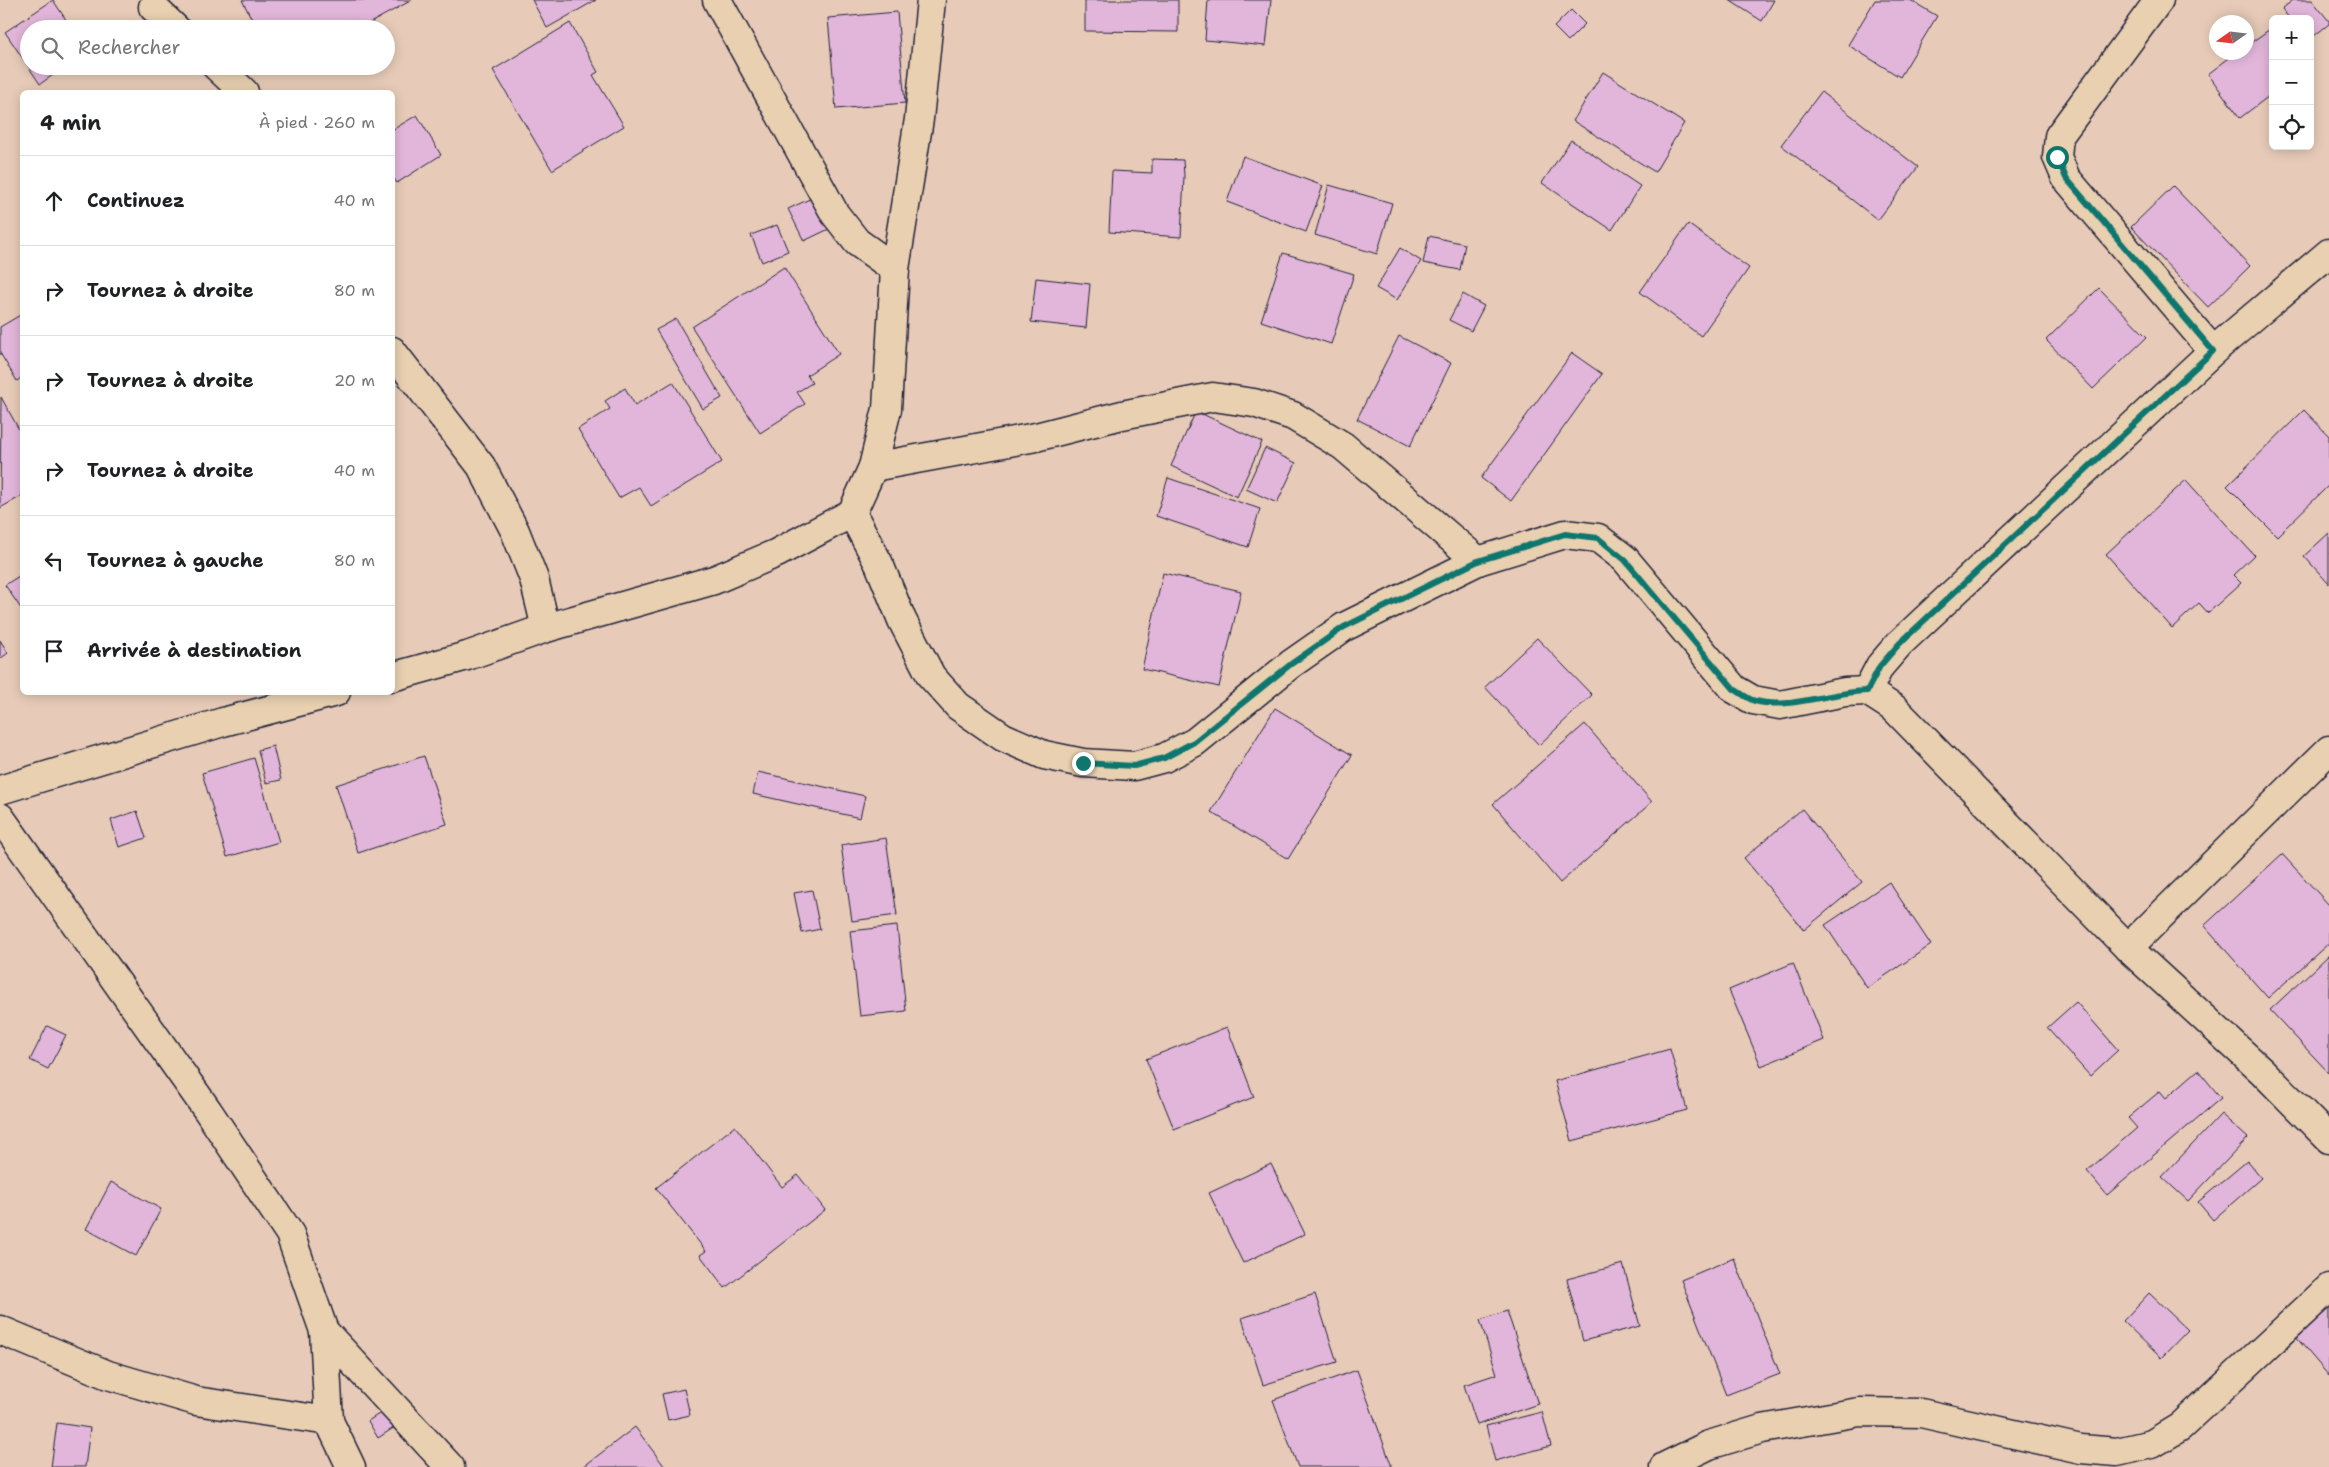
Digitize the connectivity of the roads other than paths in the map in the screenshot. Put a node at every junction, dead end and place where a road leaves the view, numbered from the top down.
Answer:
1 (717, 0) edge
2 (931, 0) edge
3 (2159, 0) edge
4 (153, 7) dead end
5 (167, 20) edge
6 (226, 75) edge
7 (242, 90) edge
8 (2329, 252) edge
9 (895, 269) junction
10 (2213, 351) junction
11 (395, 355) edge
12 (873, 467) junction
13 (852, 513) junction
14 (1478, 561) junction
15 (546, 628) junction
16 (395, 676) edge
17 (1867, 691) junction
18 (325, 695) edge
19 (2329, 750) edge
20 (0, 790) edge
21 (0, 818) edge
22 (2128, 948) junction
23 (2329, 1139) edge
24 (2329, 1288) edge
25 (0, 1330) edge
26 (324, 1331) junction
27 (329, 1421) junction
28 (352, 1467) edge
29 (450, 1467) edge
30 (1664, 1467) edge

1 - 9 street
2 - 9 street
3 - 10 street
4 - 5 street
6 - 7 street
8 - 10 street
9 - 12 street
10 - 17 street
11 - 15 street
12 - 13 street
12 - 14 street
13 - 14 street
13 - 15 street
14 - 17 street
15 - 16 street
17 - 22 street
18 - 20 street
19 - 22 street
21 - 26 street
22 - 23 street
24 - 30 street
25 - 27 street
26 - 27 street
26 - 29 street
27 - 28 street

